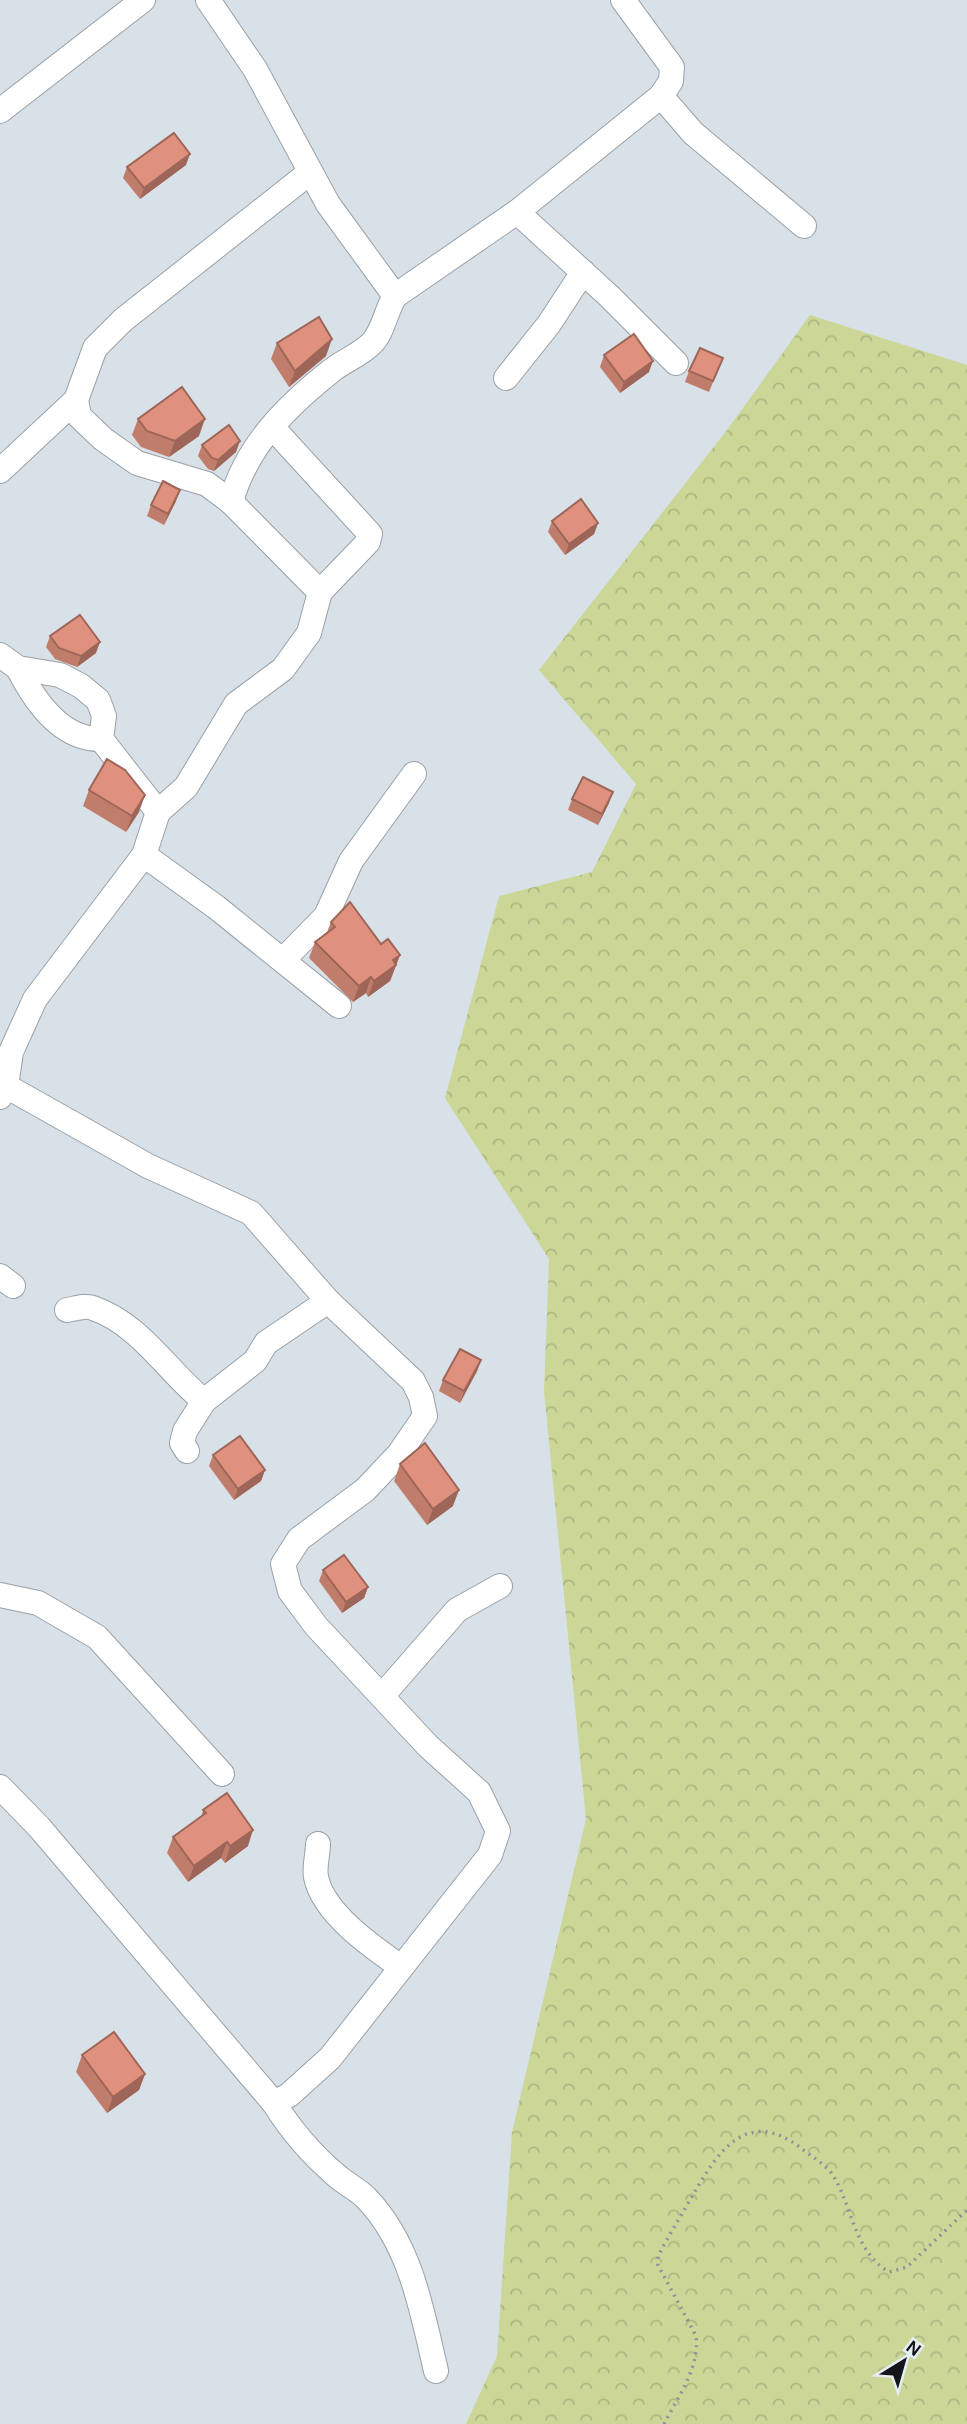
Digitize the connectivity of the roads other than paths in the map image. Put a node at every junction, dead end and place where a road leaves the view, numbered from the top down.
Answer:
1 (143, 0) edge
2 (208, 0) edge
3 (623, 0) edge
4 (661, 96) junction
5 (0, 111) edge
6 (309, 173) junction
7 (517, 212) junction
8 (804, 226) dead end
9 (583, 272) junction
10 (395, 296) junction
11 (676, 363) dead end
12 (506, 378) dead end
13 (76, 400) junction
14 (272, 427) junction
15 (0, 471) edge
16 (232, 502) junction
17 (320, 592) junction
18 (9, 661) edge
19 (101, 739) junction
20 (414, 774) dead end
21 (158, 812) junction
22 (144, 855) junction
23 (284, 959) junction
24 (339, 1006) dead end
25 (3, 1092) edge
26 (328, 1301) junction
27 (66, 1310) dead end
28 (204, 1401) junction
29 (187, 1451) dead end
30 (500, 1586) dead end
31 (0, 1595) edge
32 (382, 1696) junction
33 (222, 1774) dead end
34 (0, 1787) edge
35 (318, 1844) dead end
36 (401, 1967) junction
37 (274, 2103) junction
38 (436, 2371) dead end

1 - 5 street
2 - 6 street
3 - 4 street
4 - 7 street
4 - 8 street
6 - 10 street
6 - 13 street
7 - 9 street
7 - 10 street
9 - 11 street
9 - 12 street
10 - 14 street
13 - 15 street
13 - 16 street
14 - 16 street
14 - 17 street
16 - 17 street
17 - 21 street
18 - 19 street
18 - 19 street
19 - 21 street
20 - 23 street
21 - 22 street
22 - 23 street
22 - 25 street
23 - 24 street
25 - 26 street
26 - 28 street
26 - 32 street
27 - 28 street
28 - 29 street
30 - 32 street
31 - 33 street
32 - 36 street
34 - 37 street
35 - 36 street
36 - 37 street
37 - 38 street

